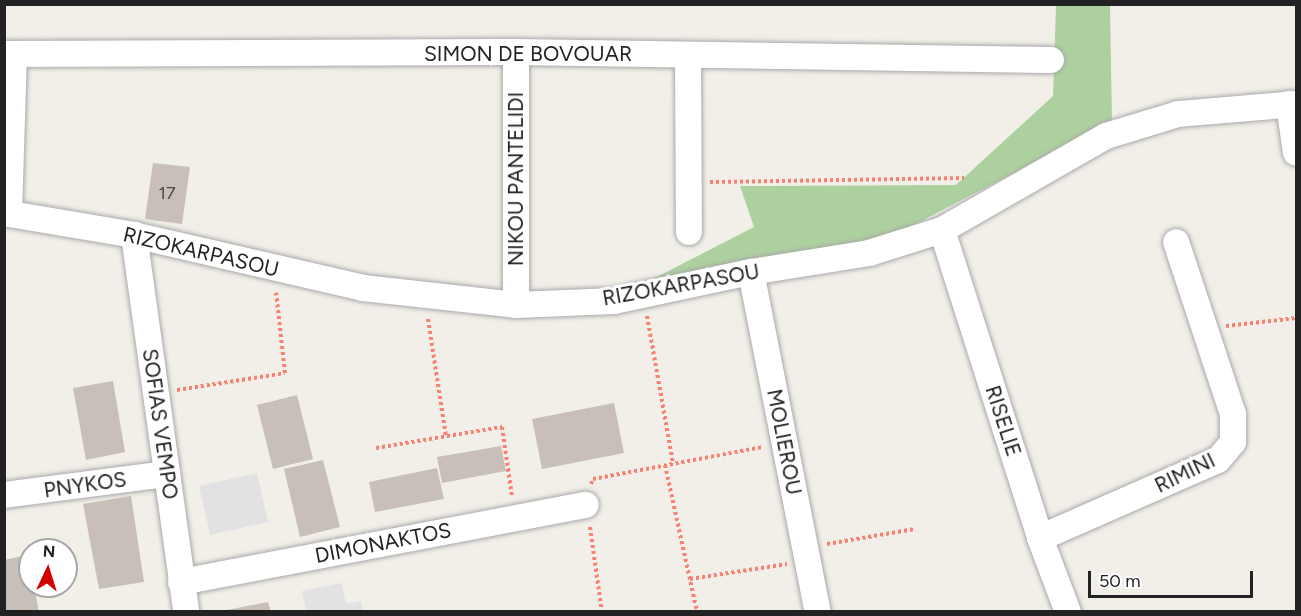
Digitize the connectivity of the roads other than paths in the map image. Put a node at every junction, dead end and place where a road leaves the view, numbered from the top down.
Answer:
1 (516, 52) junction
2 (9, 54) edge
3 (688, 55) junction
4 (1051, 60) dead end
5 (1293, 104) edge
6 (1296, 153) edge
7 (7, 213) edge
8 (942, 230) junction
9 (689, 232) dead end
10 (134, 236) junction
11 (1176, 242) dead end
12 (751, 272) junction
13 (516, 305) junction
14 (166, 474) junction
15 (4, 495) edge
16 (586, 505) road end
17 (1040, 538) junction
18 (181, 582) junction
19 (186, 612) edge
20 (818, 612) edge
21 (1068, 612) edge

1 - 2 street, SIMON DE BOVOUAR
1 - 3 street, SIMON DE BOVOUAR
1 - 13 street, NIKOU PANTELIDI
2 - 7 street
3 - 4 street, SIMON DE BOVOUAR
3 - 9 street
5 - 6 street
5 - 8 street, RIZOKARPASOU
7 - 10 street, RIZOKARPASOU
8 - 12 street, RIZOKARPASOU
8 - 17 street, RISELIE
10 - 13 street, RIZOKARPASOU
10 - 14 street, SOFIAS VEMPO
11 - 17 street, RIMINI
12 - 13 street, RIZOKARPASOU
12 - 20 street, MOLIEROU
14 - 15 street, PNYKOS
14 - 18 street, SOFIAS VEMPO
16 - 18 street, DIMONAKTOS
17 - 21 street, RISELIE
18 - 19 street, SOFIAS VEMPO

